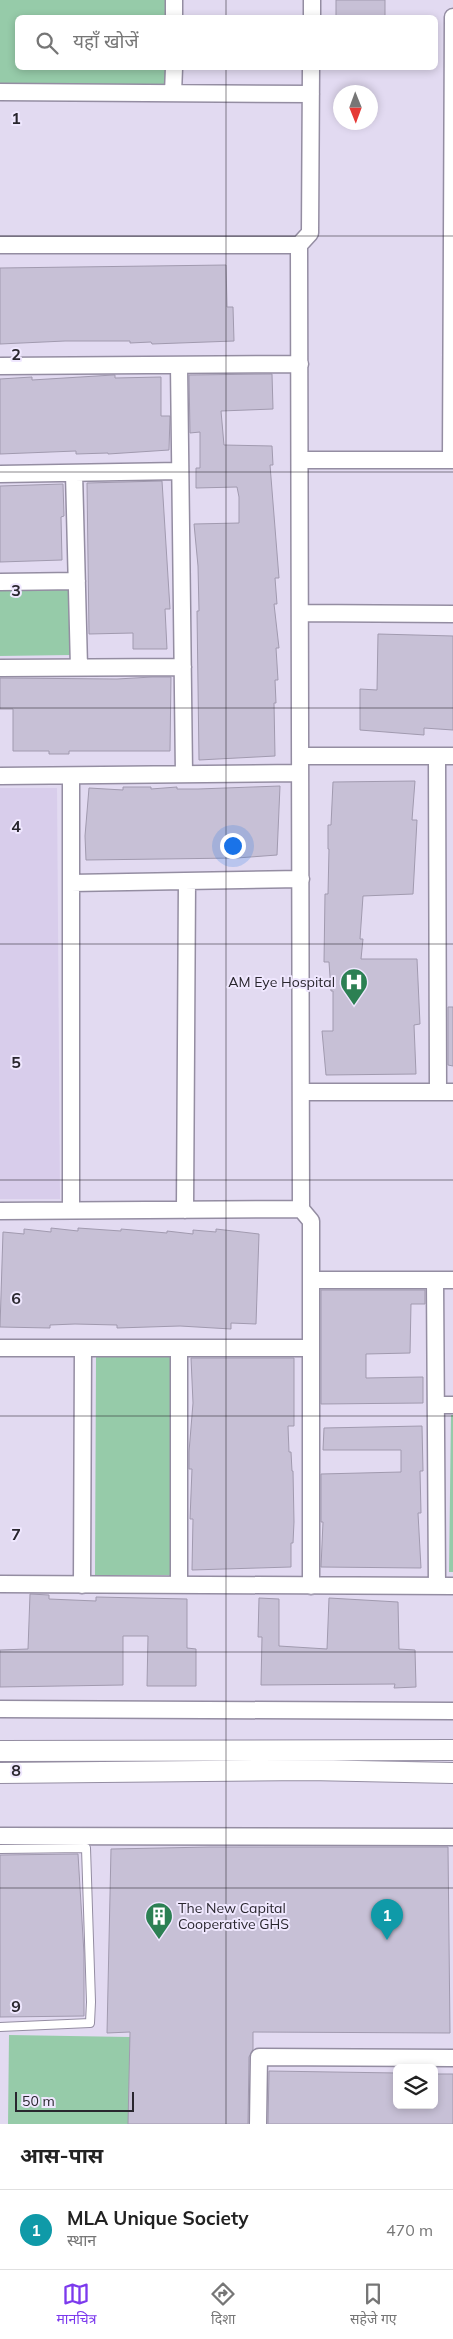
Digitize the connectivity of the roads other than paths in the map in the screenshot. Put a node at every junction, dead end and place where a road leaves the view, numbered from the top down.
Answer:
1 (174, 0) edge
2 (312, 0) edge
3 (174, 15) edge
4 (312, 15) edge
5 (453, 17) edge
6 (174, 70) edge
7 (311, 70) edge
8 (0, 92) edge
9 (173, 93) junction
10 (311, 94) junction
11 (0, 245) edge
12 (299, 245) junction
13 (300, 364) junction
14 (179, 365) junction
15 (0, 366) edge
16 (300, 460) junction
17 (452, 460) edge
18 (180, 471) junction
19 (74, 473) junction
20 (0, 474) edge
21 (76, 581) junction
22 (0, 582) edge
23 (300, 613) junction
24 (453, 614) edge
25 (79, 667) junction
26 (182, 667) junction
27 (0, 668) edge
28 (300, 756) junction
29 (445, 756) edge
30 (300, 773) junction
31 (184, 774) junction
32 (0, 776) edge
33 (71, 776) junction
34 (301, 879) junction
35 (187, 881) junction
36 (445, 882) edge
37 (71, 883) junction
38 (446, 965) edge
39 (301, 1092) junction
40 (446, 1092) edge
41 (301, 1209) junction
42 (0, 1210) edge
43 (71, 1210) junction
44 (185, 1210) junction
45 (311, 1280) junction
46 (435, 1280) junction
47 (453, 1280) edge
48 (0, 1348) edge
49 (83, 1348) junction
50 (179, 1348) junction
51 (310, 1348) junction
52 (436, 1405) junction
53 (453, 1405) edge
54 (0, 1584) edge
55 (82, 1585) junction
56 (179, 1585) junction
57 (311, 1586) junction
58 (445, 1586) edge
59 (0, 1709) edge
60 (453, 1711) edge
61 (453, 1750) edge
62 (0, 1751) edge
63 (0, 1773) edge
64 (453, 1773) edge
65 (0, 1836) edge
66 (453, 1837) edge
67 (0, 1849) edge
68 (0, 2027) edge
69 (453, 2058) edge
70 (258, 2124) edge

1 - 3 street
2 - 4 street
5 - 17 street
6 - 9 street
7 - 10 street
8 - 9 street
9 - 10 street
10 - 12 street
11 - 12 street
12 - 13 street
13 - 14 street
13 - 16 street
14 - 15 street
14 - 18 street
16 - 17 street
16 - 23 street
18 - 19 street
18 - 26 street
19 - 20 street
19 - 21 street
21 - 22 street
21 - 25 street
23 - 24 street
23 - 28 street
25 - 26 street
25 - 27 street
26 - 31 street
28 - 29 street
28 - 30 street
29 - 36 street
30 - 31 street
30 - 34 street
31 - 33 street
32 - 33 street
33 - 37 street
34 - 35 street
34 - 39 street
35 - 37 street
35 - 44 street
36 - 38 street
37 - 43 street
38 - 40 street
39 - 40 street
39 - 41 street
41 - 44 street
41 - 45 street
42 - 43 street
43 - 44 street
45 - 46 street
45 - 51 street
46 - 47 street
46 - 52 street
48 - 49 street
49 - 50 street
49 - 55 street
50 - 51 street
50 - 56 street
51 - 57 street
52 - 53 street
52 - 58 street
54 - 55 street
55 - 56 street
56 - 57 street
57 - 58 street
59 - 60 street
61 - 62 street
63 - 64 street
65 - 66 street
67 - 68 lane
69 - 70 street

